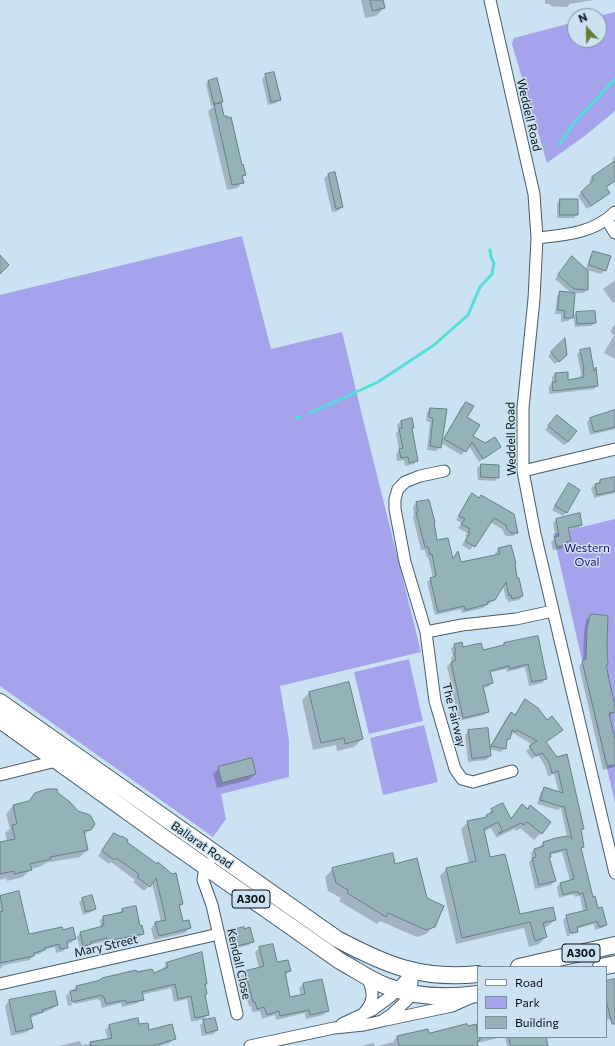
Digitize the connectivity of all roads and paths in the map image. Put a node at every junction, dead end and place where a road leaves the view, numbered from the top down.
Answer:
1 (490, 0) edge
2 (615, 212) edge
3 (607, 220) junction
4 (615, 233) edge
5 (537, 238) junction
6 (615, 449) edge
7 (444, 471) dead end
8 (523, 471) junction
9 (553, 611) junction
10 (426, 632) junction
11 (0, 702) edge
12 (0, 720) edge
13 (56, 761) junction
14 (512, 771) dead end
15 (0, 775) edge
16 (219, 856) junction
17 (615, 873) edge
18 (204, 874) junction
19 (219, 934) junction
20 (615, 945) edge
21 (523, 966) edge
22 (413, 972) junction
23 (477, 974) edge
24 (366, 976) junction
25 (0, 984) edge
26 (404, 991) junction
27 (477, 994) edge
28 (477, 994) edge
29 (237, 1014) dead end
30 (360, 1016) junction
31 (382, 1021) junction
32 (334, 1028) junction
33 (250, 1046) edge

1 - 5 street, Weddell Road
2 - 3 street
3 - 4 street
3 - 5 street
5 - 8 street, Weddell Road
6 - 8 street
7 - 10 street, The Fairway
8 - 9 street, Weddell Road
9 - 10 street
9 - 17 street, Weddell Road
10 - 14 street, The Fairway
11 - 16 highway, Ballarat Road / A300
12 - 13 highway, Ballarat Road / A300
13 - 15 street
13 - 18 highway, Ballarat Road / A300
16 - 18 street
16 - 22 highway, Ballarat Road / A300
18 - 19 street, Kendall Close
18 - 24 highway, Ballarat Road / A300
19 - 25 street, Mary Street
19 - 29 street, Kendall Close
20 - 21 highway, A300
22 - 23 highway, A300
22 - 26 street
24 - 26 highway, Ballarat Road / A300
24 - 30 street
26 - 27 highway, A300
26 - 30 street
26 - 31 street
28 - 31 street
30 - 32 street
31 - 32 street
32 - 33 street

